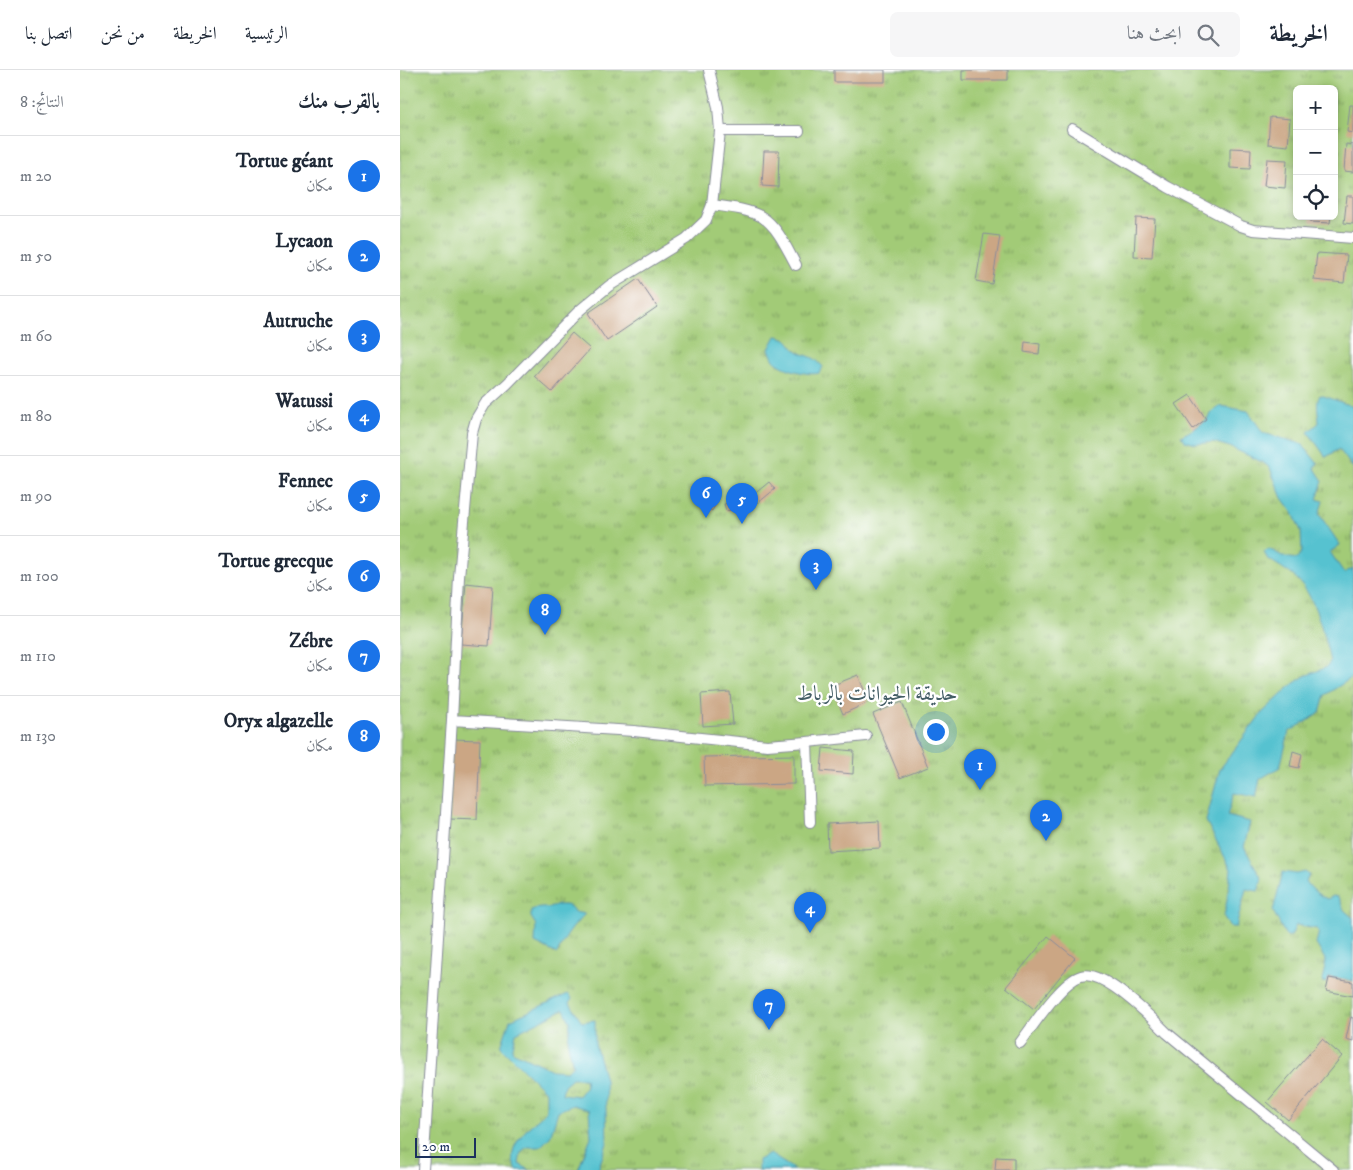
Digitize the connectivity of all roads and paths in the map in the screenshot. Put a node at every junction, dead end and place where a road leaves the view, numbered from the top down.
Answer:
1 (709, 70) edge
2 (1072, 129) dead end
3 (720, 131) junction
4 (799, 131) dead end
5 (712, 205) junction
6 (1353, 238) edge
7 (796, 265) dead end
8 (452, 720) junction
9 (866, 736) dead end
10 (807, 742) junction
11 (810, 822) dead end
12 (1020, 1044) dead end
13 (423, 1170) edge
14 (1333, 1170) edge

1 - 3 lane
2 - 6 lane
3 - 4 lane
3 - 5 lane
5 - 7 lane
5 - 8 lane
8 - 10 lane
8 - 13 lane
9 - 10 lane
10 - 11 lane
12 - 14 lane

